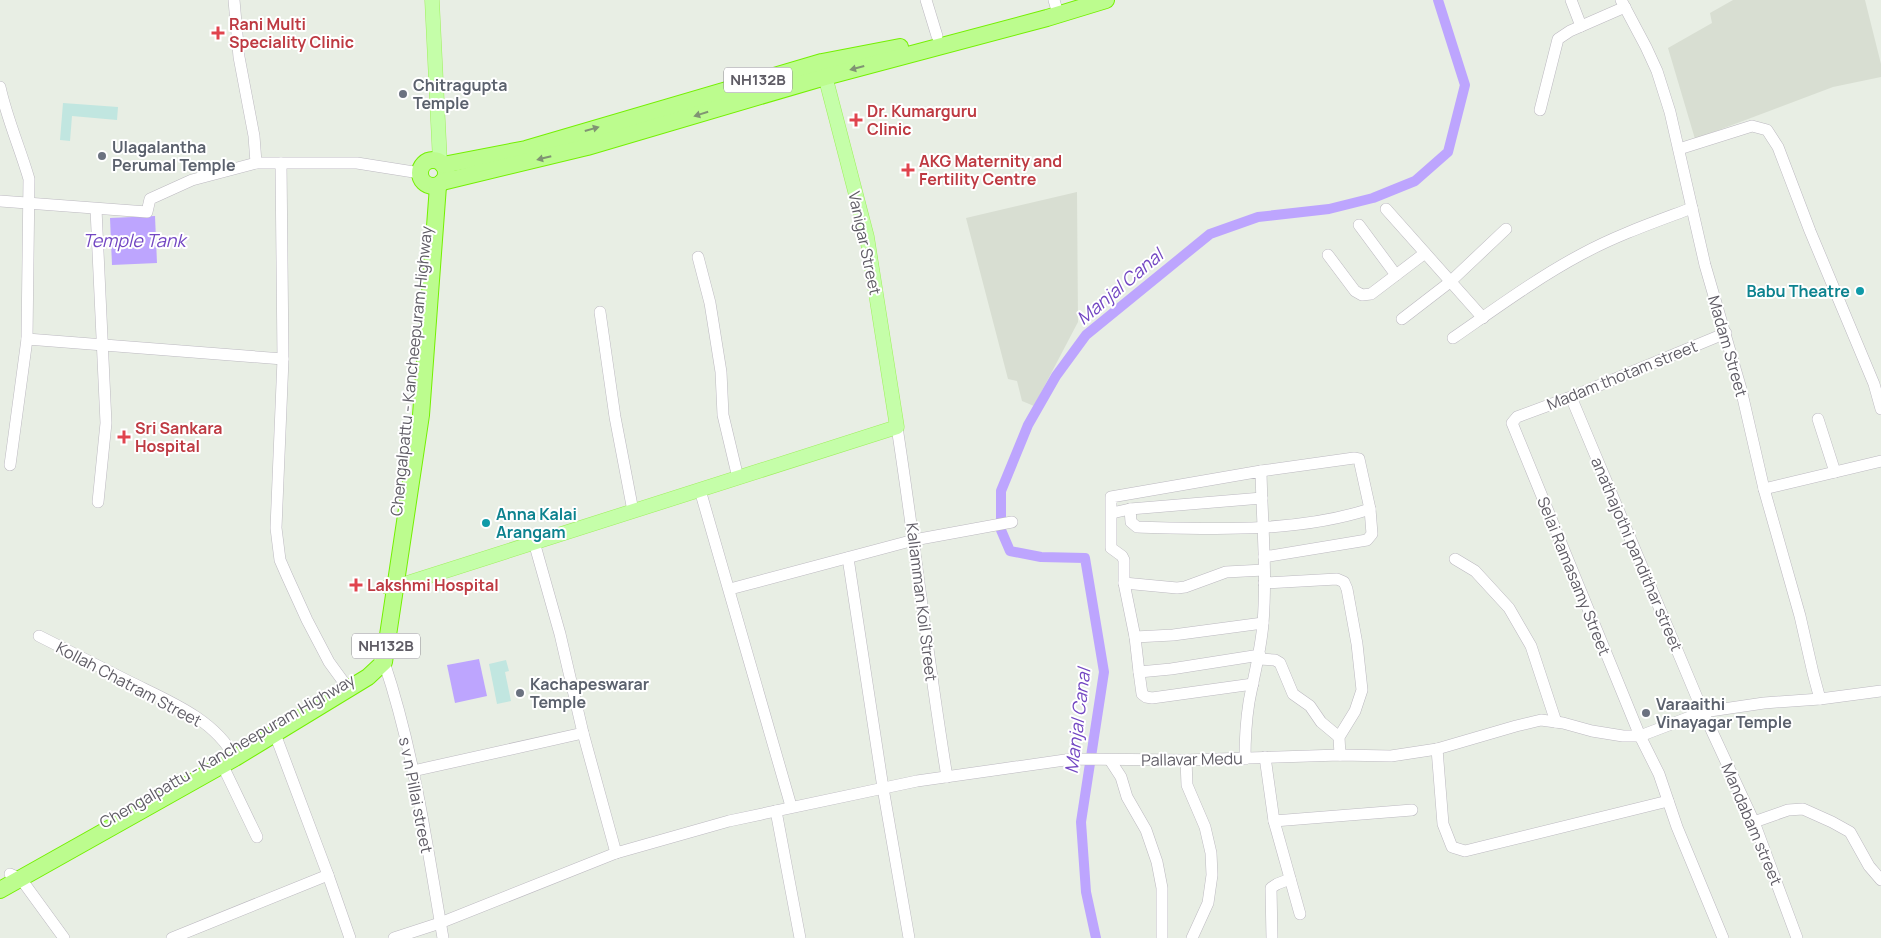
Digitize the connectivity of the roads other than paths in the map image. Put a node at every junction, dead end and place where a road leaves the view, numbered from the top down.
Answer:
1 (234, 0) edge
2 (422, 0) edge
3 (432, 0) edge
4 (926, 0) edge
5 (1075, 0) edge
6 (1106, 0) edge
7 (1571, 0) edge
8 (1623, 4) edge
9 (1056, 7) edge
10 (1581, 26) junction
11 (937, 36) junction
12 (824, 69) junction
13 (0, 88) edge
14 (1540, 110) dead end
15 (1679, 148) junction
16 (438, 162) junction
17 (256, 163) junction
18 (281, 163) junction
19 (420, 173) junction
20 (437, 185) junction
21 (0, 201) edge
22 (28, 202) junction
23 (1692, 208) junction
24 (96, 209) junction
25 (1386, 209) dead end
26 (1359, 225) dead end
27 (1506, 229) dead end
28 (1425, 253) junction
29 (1328, 255) dead end
30 (698, 257) dead end
31 (1396, 275) junction
32 (1450, 282) junction
33 (600, 312) dead end
34 (1483, 318) junction
35 (1402, 319) dead end
36 (1726, 333) junction
37 (1453, 338) dead end
38 (27, 339) junction
39 (101, 344) junction
40 (283, 359) junction
41 (1571, 397) junction
42 (1881, 409) edge
43 (1517, 417) joint
44 (1818, 419) dead end
45 (897, 427) junction
46 (1881, 461) edge
47 (10, 465) dead end
48 (1261, 472) junction
49 (1835, 472) junction
50 (738, 478) junction
51 (1764, 489) junction
52 (700, 490) junction
53 (1262, 498) junction
54 (98, 502) dead end
55 (1130, 509) junction
56 (1370, 509) junction
57 (633, 511) junction
58 (1112, 513) junction
59 (1012, 522) dead end
60 (1264, 528) junction
61 (914, 540) junction
62 (534, 542) junction
63 (1264, 557) junction
64 (848, 558) junction
65 (1455, 559) dead end
66 (1264, 570) junction
67 (1264, 583) junction
68 (1124, 584) junction
69 (391, 587) junction
70 (730, 589) junction
71 (1263, 623) junction
72 (40, 636) dead end
73 (1136, 637) junction
74 (1259, 657) junction
75 (380, 659) junction
76 (1139, 672) junction
77 (368, 677) junction
78 (345, 684) junction
79 (1253, 684) junction
80 (1881, 691) edge
81 (394, 693) junction
82 (1820, 699) junction
83 (1703, 712) junction
84 (1556, 722) junction
85 (583, 733) junction
86 (275, 734) junction
87 (1640, 736) junction
88 (1339, 737) junction
89 (1437, 749) junction
90 (1340, 755) junction
91 (227, 758) junction
92 (1266, 758) junction
93 (1245, 759) junction
94 (1110, 760) junction
95 (1186, 760) junction
96 (413, 771) junction
97 (948, 777) junction
98 (883, 788) junction
99 (1668, 801) junction
100 (791, 806) junction
101 (1412, 810) dead end
102 (776, 811) junction
103 (1274, 821) junction
104 (1754, 822) junction
105 (257, 836) dead end
106 (616, 853) junction
107 (328, 875) junction
108 (10, 877) edge
109 (1290, 879) junction
110 (1881, 880) edge
111 (0, 890) edge
112 (1300, 914) dead end
113 (440, 923) junction
114 (64, 938) edge
115 (172, 938) edge
116 (350, 938) edge
117 (394, 938) edge
118 (442, 938) edge
119 (800, 938) edge
120 (909, 938) edge
121 (1162, 938) edge
122 (1192, 938) edge
123 (1272, 938) edge
124 (1723, 938) edge
125 (1797, 938) edge

1 - 17 street
2 - 16 main road
3 - 16 main road
4 - 11 street
5 - 9 highway, NH132B
6 - 9 highway
7 - 10 street
8 - 10 street
8 - 15 street, Madam Street
9 - 11 highway, NH132B
9 -> 12 highway
10 - 14 street
11 - 12 highway, NH132B
16 -> 12 highway, NH132B
12 -> 20 highway
12 - 45 main road, Vanigar Street
13 - 22 street
15 - 23 street, Madam Street
15 - 42 street
16 - 19 highway
16 - 20 highway
17 - 18 street
17 - 24 street
18 - 19 street
18 - 40 street
19 - 20 highway
20 - 69 highway, Chengalpattu - Kancheepuram Highway / NH132B
21 - 22 street
22 - 24 street
22 - 38 street
23 - 34 street
23 - 36 street, Madam Street
24 - 39 street
25 - 28 street
26 - 31 street
27 - 32 street
28 - 31 street
28 - 32 street
29 - 31 street
30 - 50 street
32 - 34 street
32 - 35 street
33 - 57 street
34 - 37 street
36 - 41 street, Madam thotam street
36 - 51 street, Madam Street
38 - 39 street
38 - 47 street
39 - 40 street
39 - 54 street
40 - 78 street
41 - 43 street, Madam thotam street
41 - 83 street, anathajothi pandithar street
43 - 87 street, Selai Ramasamy Street
44 - 49 street
45 - 50 main road
45 - 61 street, Kaliamman Koil Street
46 - 49 street
48 - 53 street
48 - 56 street
48 - 58 street
49 - 51 street
50 - 52 main road
51 - 82 street, Madam Street
52 - 57 main road
52 - 70 street
53 - 55 street
53 - 60 street
55 - 58 street
55 - 60 street
56 - 60 street
56 - 63 street
57 - 62 main road
58 - 68 street
59 - 61 street
60 - 63 street
61 - 64 street
61 - 97 street, Kaliamman Koil Street
62 - 69 main road
62 - 85 street
63 - 66 street
64 - 70 street
64 - 98 street
65 - 84 street
66 - 67 street
66 - 68 street
67 - 71 street
67 - 88 street
68 - 73 street
69 - 75 highway, NH132B
70 - 100 street
71 - 73 street
71 - 74 street
72 - 91 street, Kollah Chatram Street
73 - 76 street
74 - 76 street
74 - 79 street
74 - 88 street
75 - 77 highway, NH132B
75 - 78 highway, Chengalpattu - Kancheepuram Highway / NH132B
75 - 81 street, s v n Pillai street
76 - 79 street
77 - 81 street
77 - 86 highway, NH132B
78 - 91 highway, Chengalpattu - Kancheepuram Highway / NH132B
79 - 93 street
80 - 82 street
81 - 96 street, s v n Pillai street
82 - 83 street
83 - 87 street
83 - 104 street, Mandabam street
84 - 87 street, Pallavar Medu
84 - 89 street, Pallavar Medu
85 - 96 street
85 - 106 street
86 - 91 highway, NH132B
86 - 107 street
87 - 99 street, Selai Ramasamy Street
88 - 90 street
89 - 90 street, Pallavar Medu
89 - 99 street
90 - 92 street, Pallavar Medu
91 - 105 street, Kollah Chatram Street
91 - 108 highway, NH132B
92 - 93 street, Pallavar Medu
92 - 103 street
93 - 95 street, Pallavar Medu
94 - 95 street, Pallavar Medu
94 - 97 street, Pallavar Medu
94 - 121 street
95 - 122 street
96 - 113 street, s v n Pillai street
97 - 98 street, Pallavar Medu
98 - 100 street, Pallavar Medu
98 - 120 street
99 - 124 street, Selai Ramasamy Street
100 - 102 street, Pallavar Medu
101 - 103 street
102 - 106 street, Pallavar Medu
102 - 119 street
103 - 109 street
104 - 110 street
104 - 125 street, Mandabam street
106 - 113 street, Pallavar Medu
107 - 115 street
107 - 116 street
108 - 111 highway, NH132B
108 - 114 street
109 - 112 street
109 - 123 street
113 - 117 street, Pallavar Medu
113 - 118 street, s v n Pillai street

